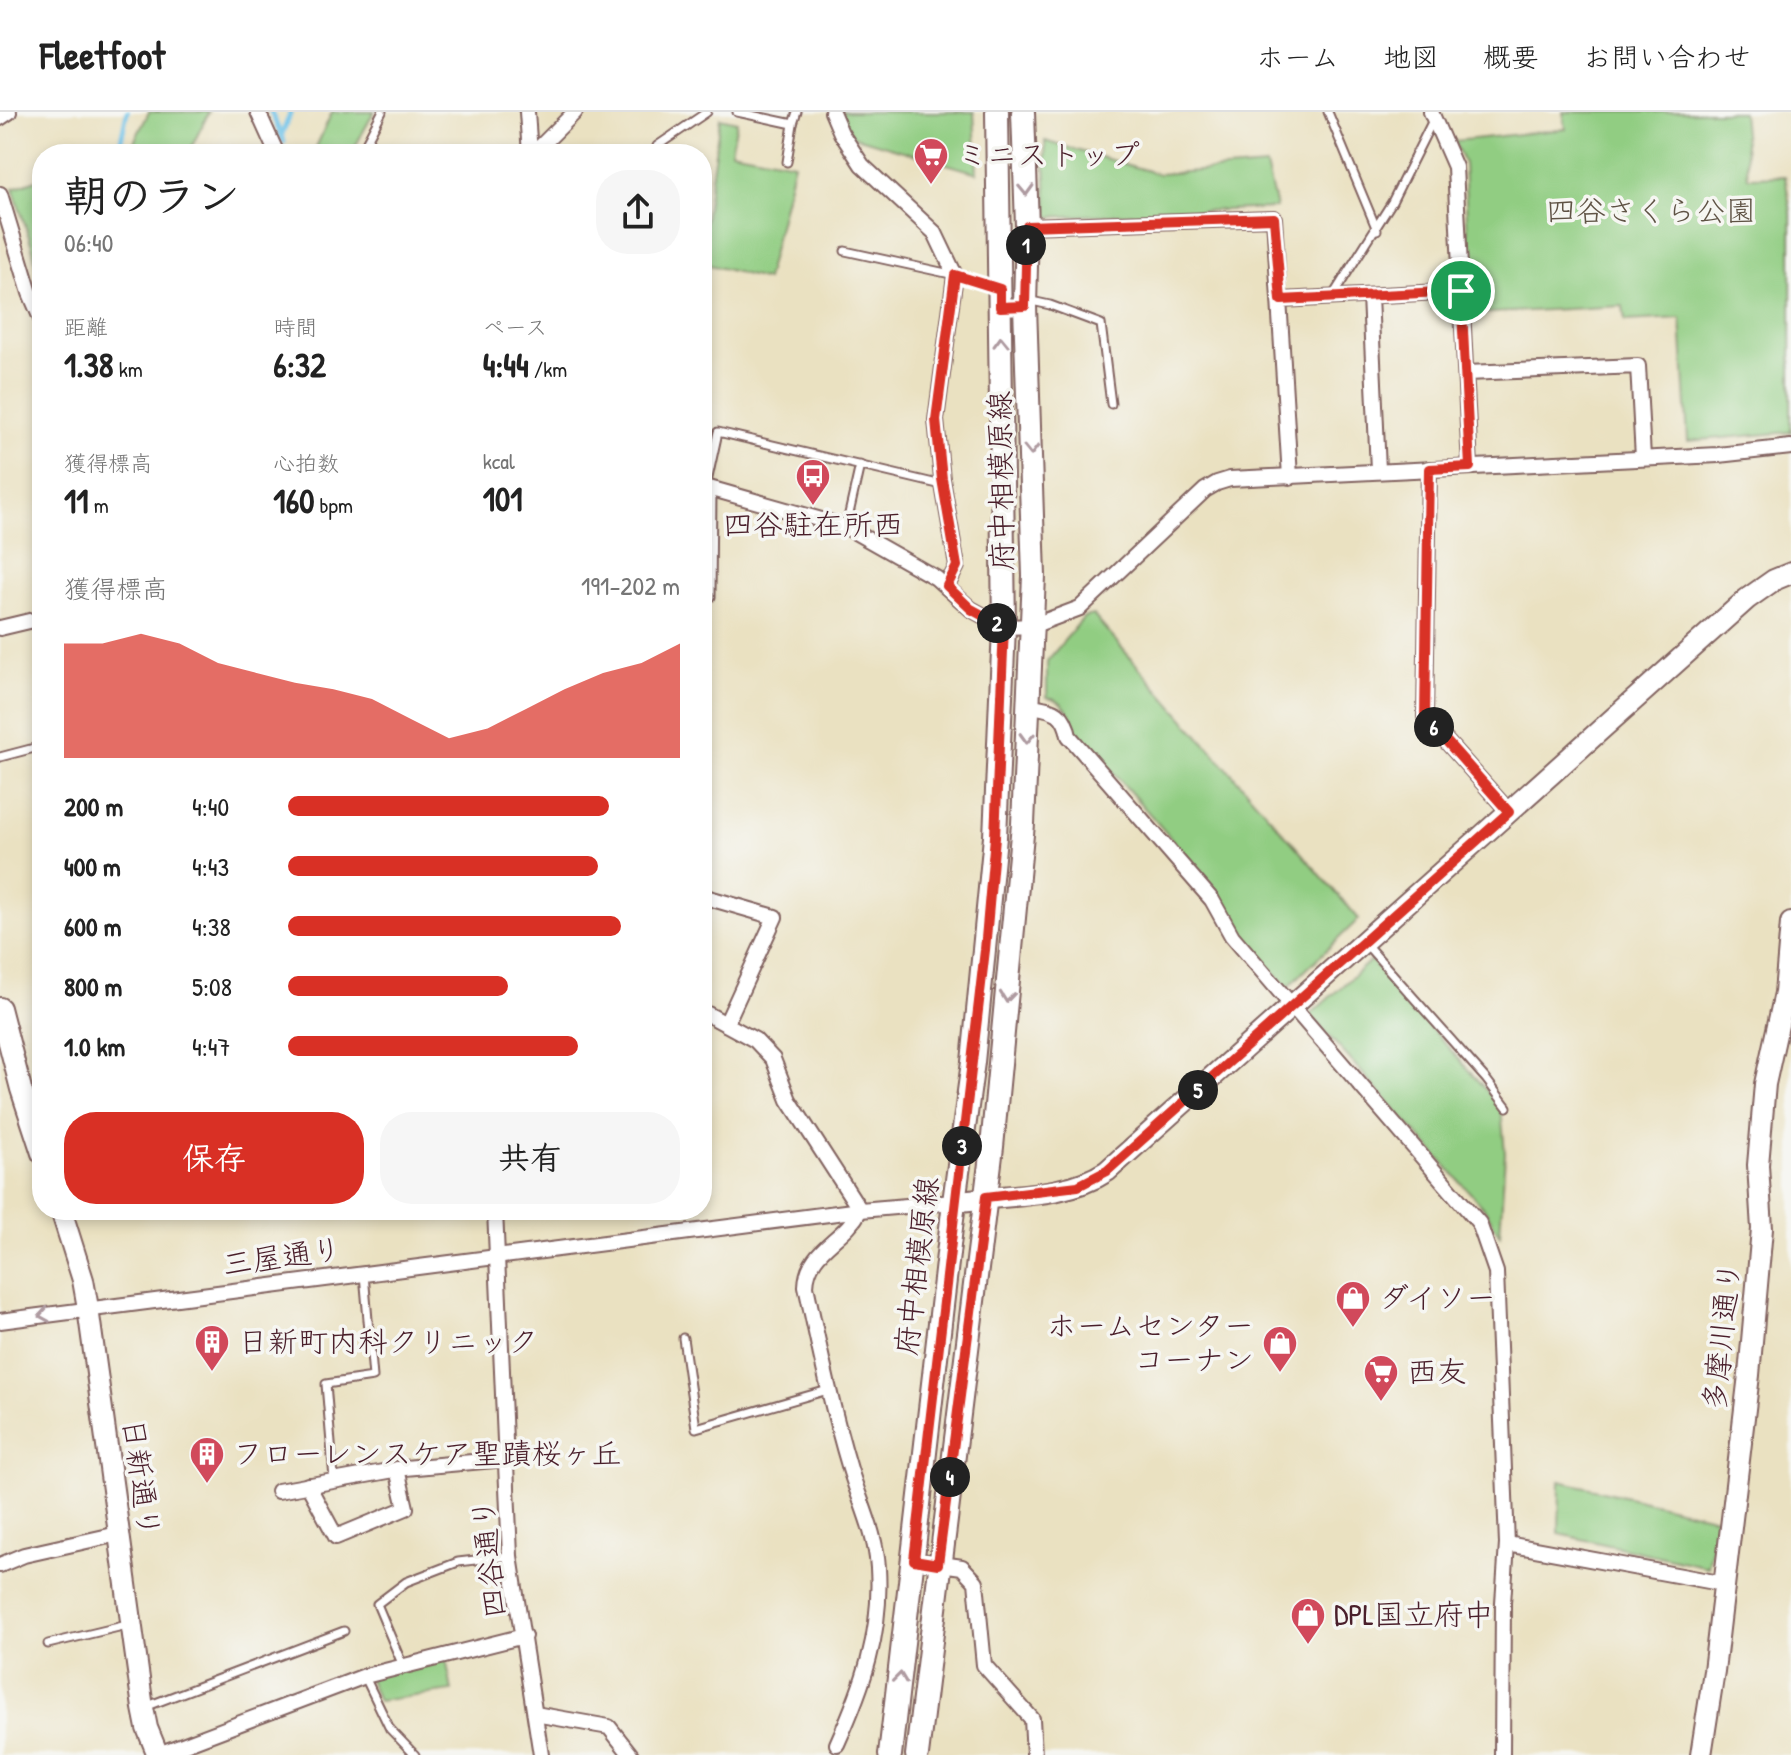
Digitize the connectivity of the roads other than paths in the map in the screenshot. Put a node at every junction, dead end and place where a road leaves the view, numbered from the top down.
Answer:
1 (9, 112) edge
2 (258, 112) edge
3 (382, 112) edge
4 (527, 112) edge
5 (575, 112) edge
6 (707, 112) edge
7 (737, 112) edge
8 (797, 112) edge
9 (832, 112) edge
10 (997, 112) edge
11 (1023, 112) edge
12 (1328, 112) edge
13 (1432, 115) edge
14 (0, 118) edge
15 (793, 124) junction
16 (272, 144) edge
17 (365, 144) edge
18 (531, 144) edge
19 (542, 144) edge
20 (660, 144) edge
21 (787, 162) dead end
22 (0, 194) edge
23 (1027, 226) junction
24 (1377, 230) junction
25 (845, 251) dead end
26 (955, 275) junction
27 (1461, 291) junction
28 (1370, 296) junction
29 (32, 298) edge
30 (1000, 298) junction
31 (1331, 298) junction
32 (1281, 300) junction
33 (1025, 303) junction
34 (1466, 373) junction
35 (1111, 404) dead end
36 (1791, 447) edge
37 (1643, 458) junction
38 (712, 462) edge
39 (860, 465) junction
40 (1470, 467) junction
41 (1429, 469) junction
42 (1378, 470) junction
43 (1290, 477) junction
44 (943, 485) junction
45 (712, 488) edge
46 (846, 527) junction
47 (1791, 573) edge
48 (947, 586) junction
49 (32, 620) edge
50 (1032, 626) junction
51 (1004, 627) junction
52 (0, 628) edge
53 (1028, 705) junction
54 (32, 749) edge
55 (0, 757) edge
56 (1509, 812) junction
57 (712, 899) edge
58 (1791, 923) edge
59 (1364, 941) junction
60 (1291, 1005) junction
61 (0, 1008) edge
62 (712, 1016) edge
63 (726, 1024) junction
64 (1507, 1107) dead end
65 (32, 1123) edge
66 (986, 1197) junction
67 (954, 1202) junction
68 (860, 1210) junction
69 (64, 1220) edge
70 (495, 1220) edge
71 (496, 1256) junction
72 (364, 1272) junction
73 (88, 1308) junction
74 (1, 1318) edge
75 (683, 1338) dead end
76 (828, 1390) junction
77 (506, 1459) junction
78 (397, 1469) junction
79 (334, 1479) junction
80 (308, 1485) junction
81 (278, 1491) dead end
82 (118, 1534) junction
83 (1507, 1544) junction
84 (510, 1556) junction
85 (914, 1560) junction
86 (938, 1564) junction
87 (0, 1565) edge
88 (1725, 1584) junction
89 (131, 1625) junction
90 (344, 1631) dead end
91 (524, 1636) junction
92 (48, 1644) dead end
93 (403, 1666) junction
94 (365, 1676) junction
95 (143, 1708) junction
96 (535, 1714) junction
97 (837, 1744) dead end
98 (157, 1755) edge
99 (415, 1755) edge
100 (541, 1755) edge
101 (631, 1755) edge
102 (890, 1755) edge
103 (917, 1755) edge
104 (1034, 1755) edge
105 (1502, 1755) edge
106 (1701, 1755) edge

1 - 14 street
2 - 16 street
3 - 17 lane
4 - 18 street
5 - 19 street
6 - 20 lane
7 - 15 lane
8 - 15 lane
9 - 26 street
10 - 30 main road, 府中相模原線
11 -> 23 main road, 府中相模原線
12 - 24 lane
13 - 24 lane
13 - 27 street
15 - 21 lane
22 - 29 street
23 - 32 street
23 - 33 main road, 府中相模原線
24 - 31 lane
25 - 26 lane
26 - 30 lane
26 - 44 street
27 - 28 street
27 - 34 street
28 - 31 street
28 - 42 street
30 - 33 main road
51 -> 30 main road, 府中相模原線
31 - 32 street
32 - 43 street
33 - 35 lane
33 -> 50 main road, 府中相模原線
34 - 37 street
34 - 40 street
36 - 37 street
37 - 40 street
38 - 39 lane
39 - 44 lane
39 - 46 lane
40 - 41 street
41 - 42 street
41 - 56 street
42 - 43 street
43 - 50 street
44 - 48 street
45 - 46 street
46 - 48 street
47 - 56 street
48 - 51 street
49 - 52 street
50 - 51 street
50 - 53 main road, 府中相模原線
51 - 67 main road, 府中相模原線
53 - 60 street
53 -> 66 main road, 府中相模原線
54 - 55 lane
56 - 59 street
57 - 63 street
58 - 88 street, 多摩川通り
59 - 60 street
59 - 64 lane
60 - 66 street
60 - 83 street
61 - 65 street
62 - 63 street
63 - 68 street
66 - 67 street
66 - 86 main road, 府中相模原線
67 - 68 street, 三屋通り
67 - 85 main road, 府中相模原線
68 - 71 street, 三屋通り
68 - 76 street
69 - 73 street, 日新通り
70 - 71 street, 四谷通り
71 - 72 street, 三屋通り
71 - 77 street, 四谷通り
72 - 73 street, 三屋通り
72 - 79 lane
73 -> 74 street, 三屋通り
73 - 82 street, 日新通り
75 - 76 lane
76 - 97 street
77 - 78 street
77 - 84 street, 四谷通り
78 - 79 street
78 - 80 street
79 - 80 street
80 - 81 street
82 - 87 street
82 - 89 street, 日新通り
83 - 88 street
83 - 105 street
84 - 91 street, 四谷通り
84 - 93 lane
85 - 86 street
102 -> 85 main road, 府中相模原線
86 - 103 main road, 府中相模原線
86 - 104 street
88 - 106 street, 多摩川通り
89 - 92 lane
89 - 95 street, 日新通り
90 - 95 lane
91 - 93 street
91 - 96 street, 四谷通り
93 - 94 street
94 - 98 street
94 - 99 lane
95 - 98 street, 日新通り
96 - 100 street, 四谷通り
96 - 101 street

